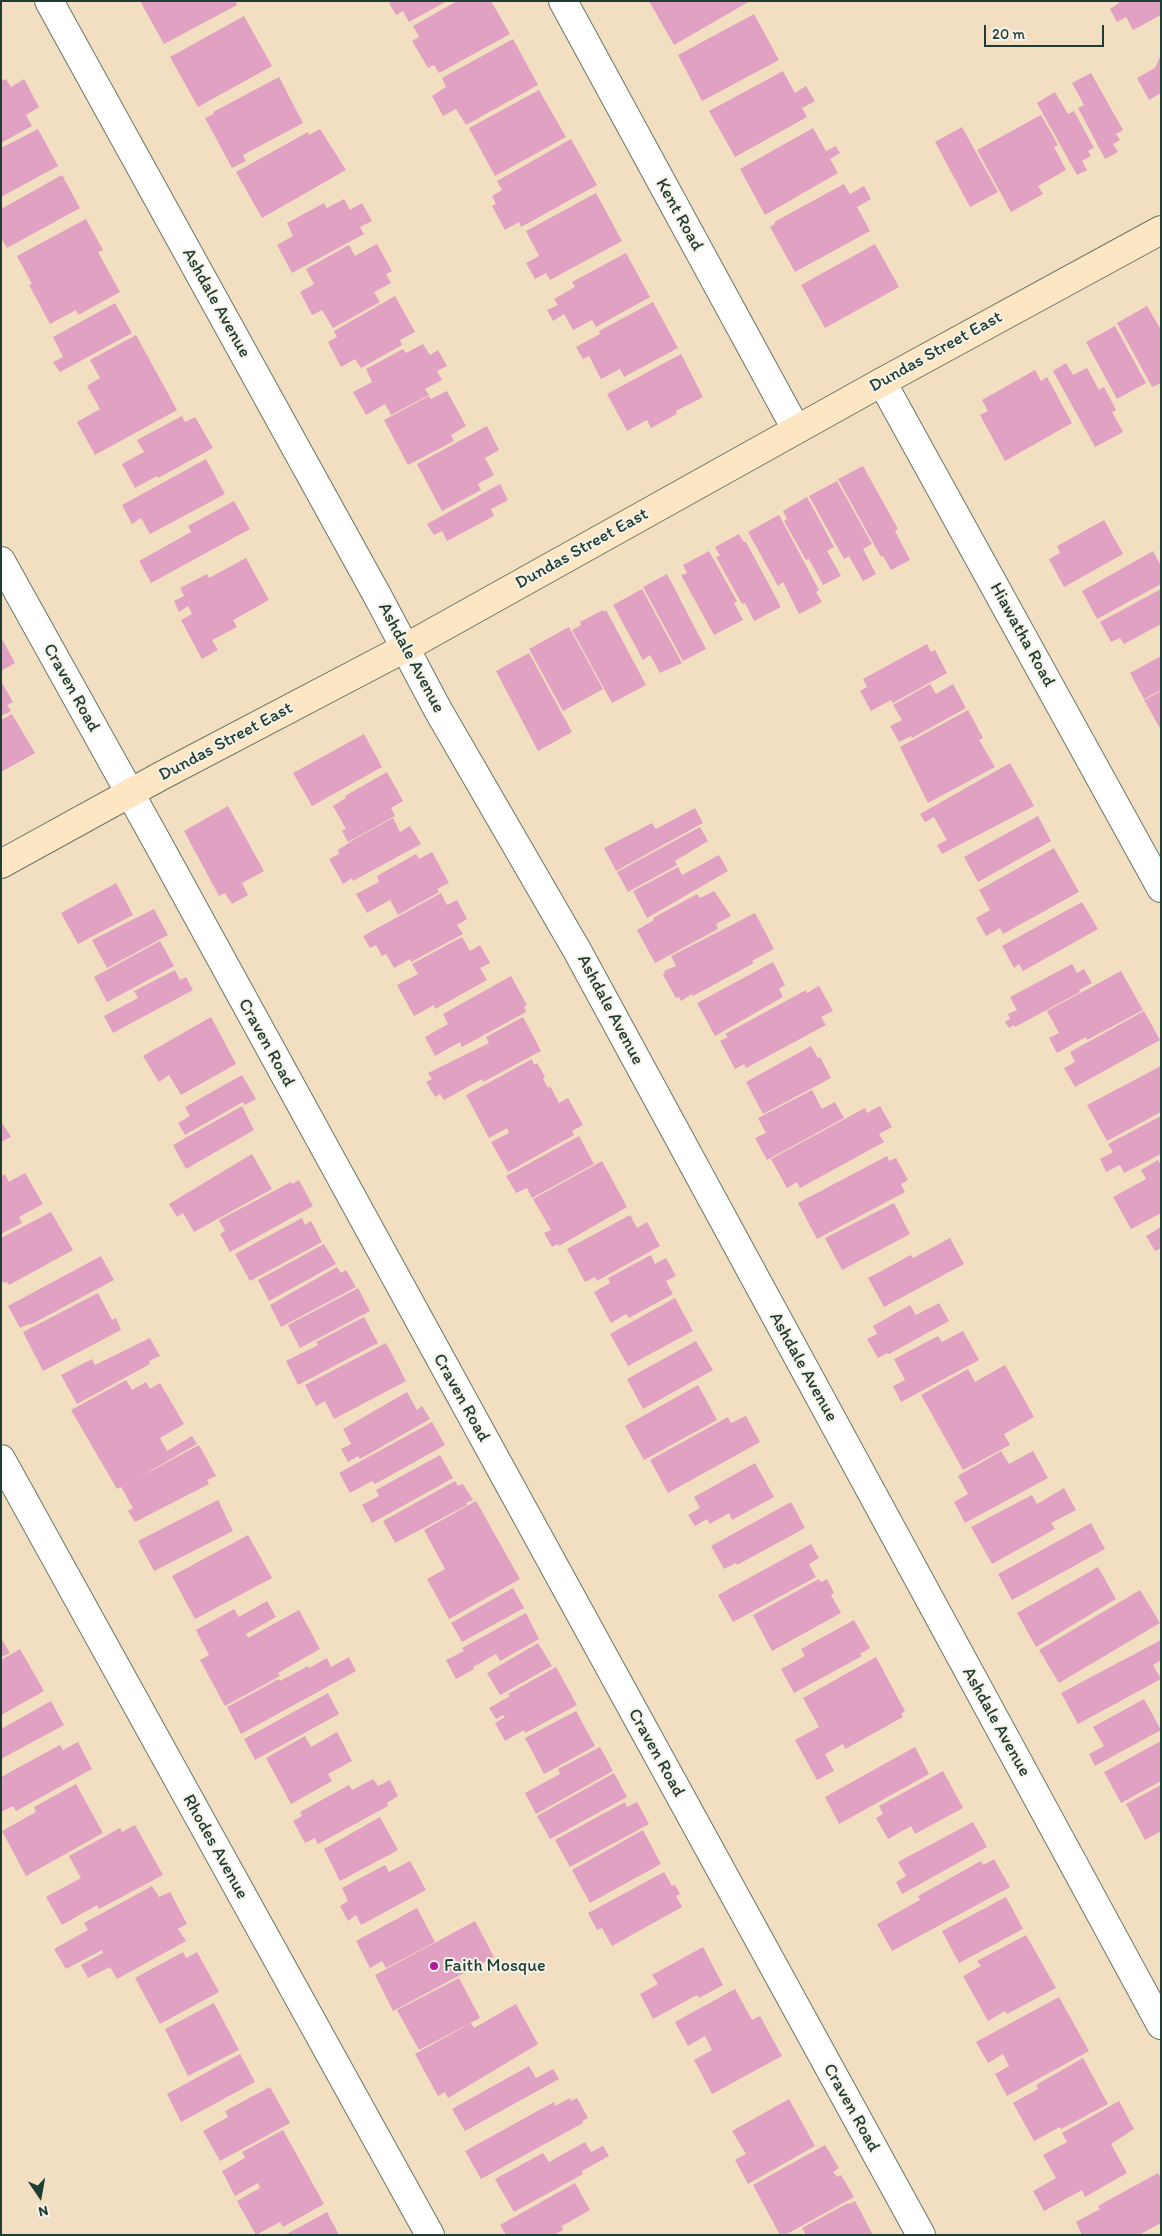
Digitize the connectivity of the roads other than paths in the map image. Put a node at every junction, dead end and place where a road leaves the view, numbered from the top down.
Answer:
1 (49, 1) edge
2 (563, 1) edge
3 (1161, 230) edge
4 (882, 382) junction
5 (796, 430) junction
6 (1, 562) edge
7 (404, 648) junction
8 (129, 793) junction
9 (1, 864) edge
10 (1161, 888) edge
11 (1, 1459) edge
12 (1161, 2025) edge
13 (430, 2235) edge
14 (920, 2235) edge

1 - 7 street, Ashdale Avenue
2 - 5 street, Kent Road
3 - 4 street, Dundas Street East
4 - 5 street, Dundas Street East
4 - 10 street, Hiawatha Road
5 - 7 street, Dundas Street East
6 - 8 street, Craven Road
7 - 8 street, Dundas Street East
7 - 12 street, Ashdale Avenue
8 - 9 street, Dundas Street East
8 - 14 street, Craven Road
11 - 13 street, Rhodes Avenue

